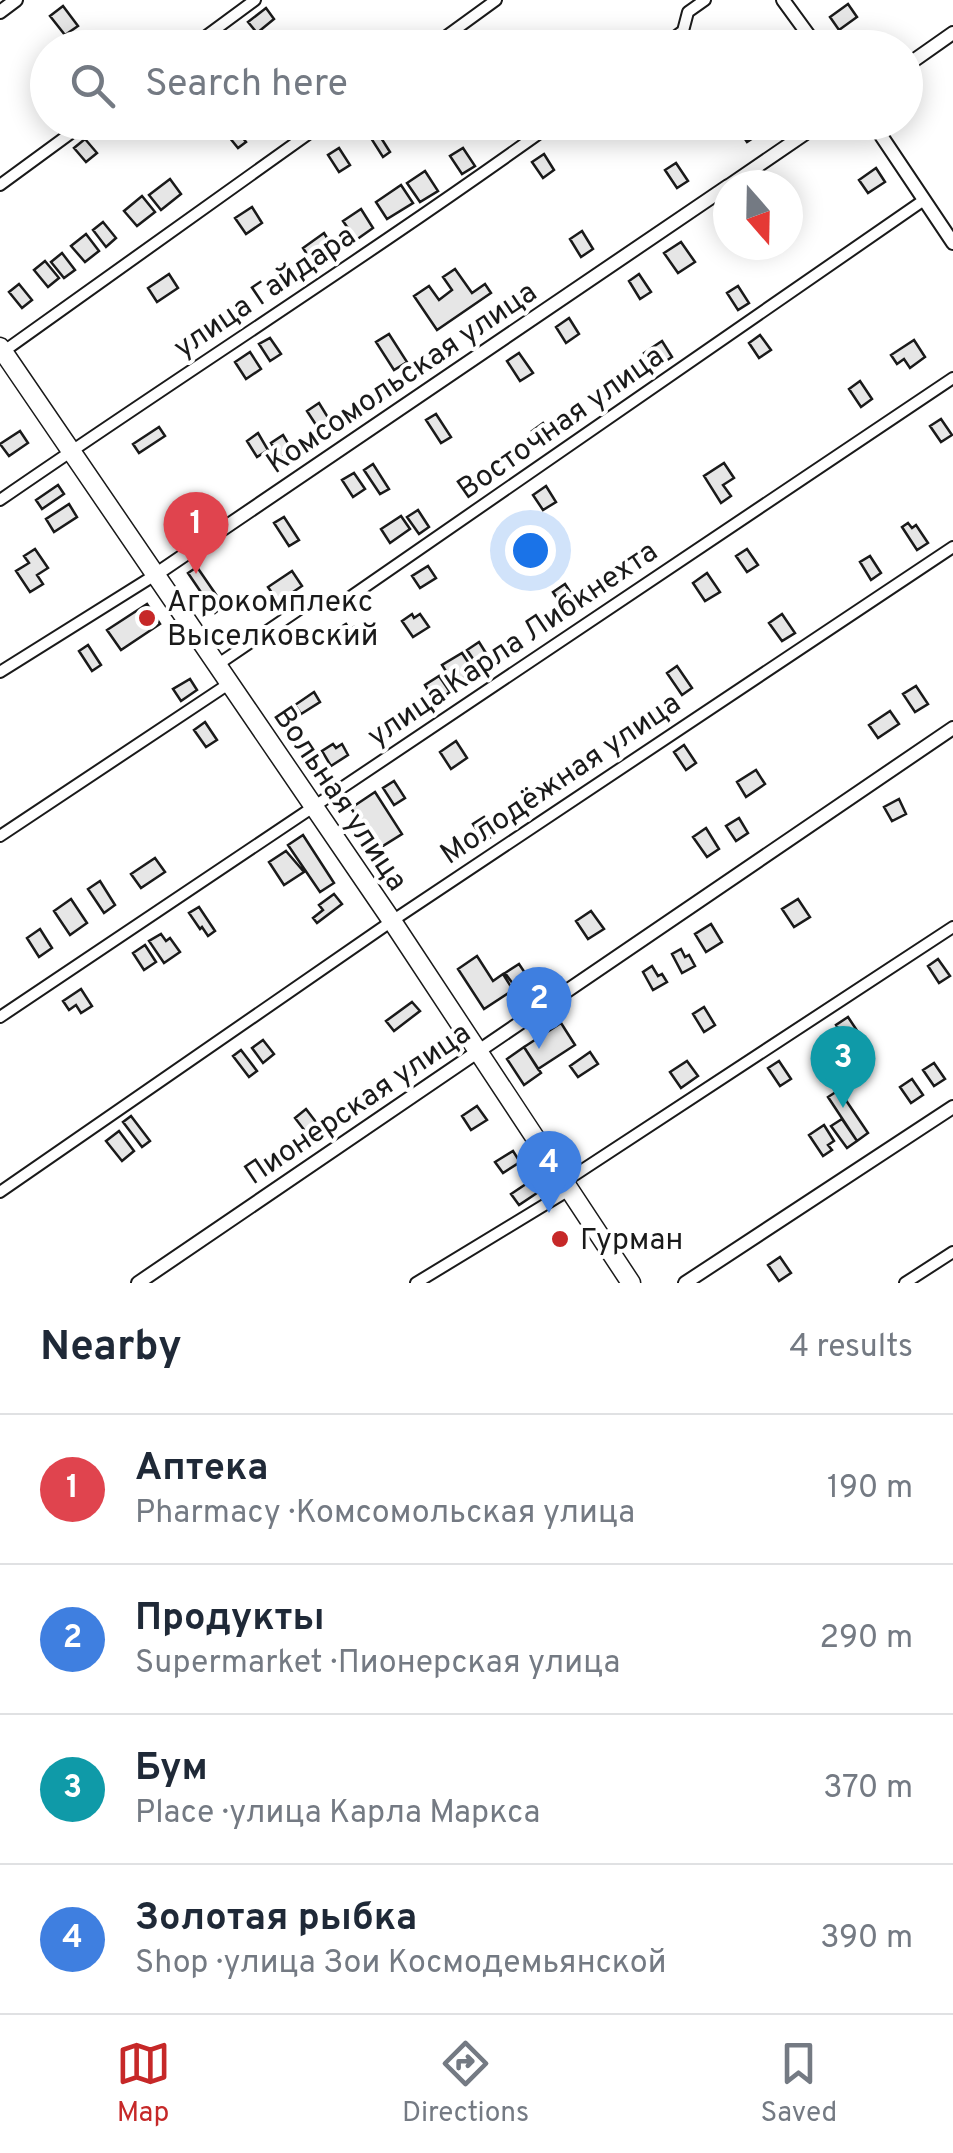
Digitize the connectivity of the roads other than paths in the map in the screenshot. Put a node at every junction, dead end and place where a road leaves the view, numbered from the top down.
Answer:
1 (16, 0) edge
2 (255, 0) edge
3 (496, 0) edge
4 (705, 0) edge
5 (783, 0) edge
6 (0, 12) edge
7 (214, 30) edge
8 (455, 30) edge
9 (683, 30) edge
10 (805, 30) edge
11 (953, 33) edge
12 (923, 54) edge
13 (61, 140) edge
14 (299, 140) edge
15 (530, 140) edge
16 (796, 140) edge
17 (884, 140) edge
18 (752, 170) edge
19 (0, 185) edge
20 (713, 197) edge
21 (924, 200) junction
22 (953, 242) edge
23 (1, 351) edge
24 (953, 378) edge
25 (71, 451) junction
26 (0, 500) edge
27 (953, 547) edge
28 (155, 575) junction
29 (217, 664) junction
30 (0, 672) edge
31 (230, 683) junction
32 (953, 728) edge
33 (314, 806) junction
34 (0, 836) edge
35 (392, 921) junction
36 (953, 928) edge
37 (0, 1018) edge
38 (477, 1051) junction
39 (953, 1106) edge
40 (566, 1186) junction
41 (0, 1192) edge
42 (953, 1252) edge
43 (138, 1283) edge
44 (416, 1283) edge
45 (632, 1283) edge
46 (684, 1283) edge
47 (905, 1283) edge

1 - 6 street
2 - 7 street
3 - 8 street
4 - 9 street
5 - 10 street
11 - 12 street
13 - 19 street
14 - 23 street
15 - 25 street, улица Гайдара
16 - 18 street, Комсомольская улица
17 - 21 street
20 - 28 street, Комсомольская улица
21 - 22 street
21 - 29 street, Восточная улица
23 - 25 main road, Вольная улица
24 - 33 street, улица Карла Либкнехта
25 - 26 street, улица Гайдара
25 - 28 main road, Вольная улица
27 - 35 street, Молодёжная улица
28 - 29 main road, Вольная улица
28 - 30 street, Комсомольская улица
29 - 31 main road, Вольная улица
31 - 33 main road, Вольная улица
31 - 34 street
32 - 38 street, Пионерская улица
33 - 35 main road, Вольная улица
33 - 37 street, улица Карла Либкнехта
35 - 38 main road, Вольная улица
35 - 41 street, Молодёжная улица
36 - 40 street
38 - 40 main road, Вольная улица
38 - 43 street, Пионерская улица
39 - 46 street
40 - 44 street
40 - 45 main road, Вольная улица
42 - 47 street

